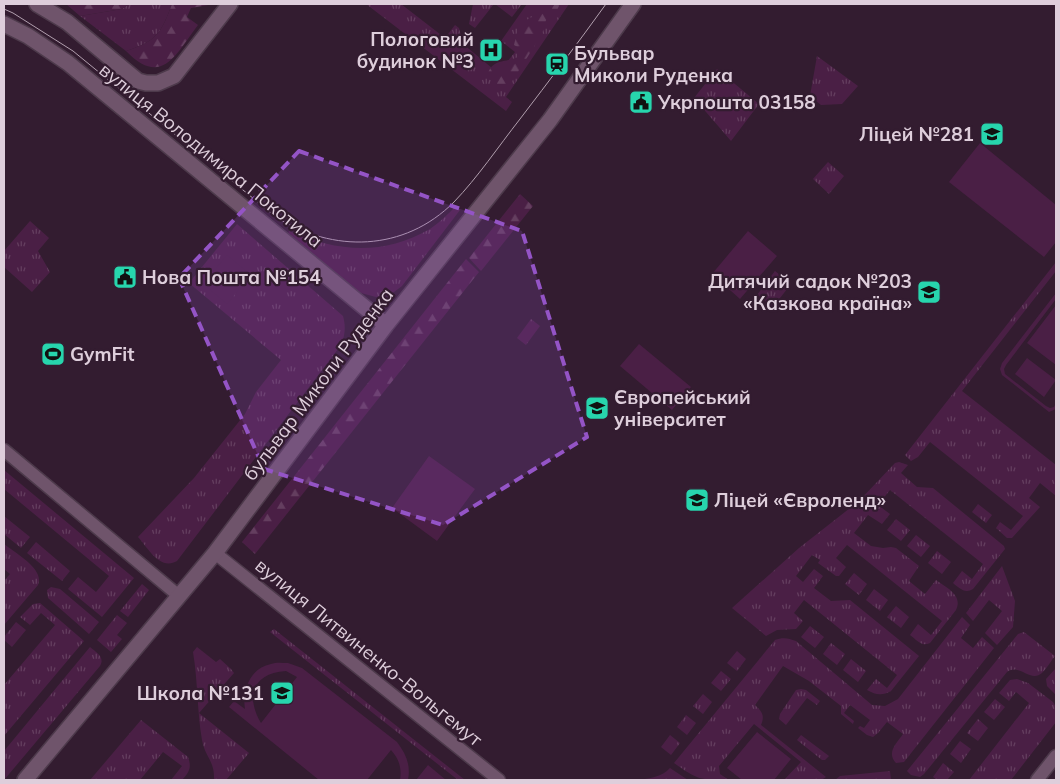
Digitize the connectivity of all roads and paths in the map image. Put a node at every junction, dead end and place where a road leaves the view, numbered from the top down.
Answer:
1 (37, 4) edge
2 (230, 4) edge
3 (633, 4) edge
4 (4, 24) edge
5 (386, 325) junction
6 (4, 450) edge
7 (215, 553) junction
8 (179, 596) junction
9 (1056, 756) edge
10 (25, 780) edge
11 (499, 780) edge
12 (1037, 780) edge

1 - 2 street, вулиця Володимира Покотила
3 - 5 street, бульвар Миколи Руденка
4 - 5 street, вулиця Володимира Покотила
5 - 7 street, бульвар Миколи Руденка
6 - 8 street
7 - 8 street, бульвар Миколи Руденка
7 - 11 street, вулиця Литвиненко-Вольгемут
8 - 10 street, бульвар Миколи Руденка
9 - 12 street

